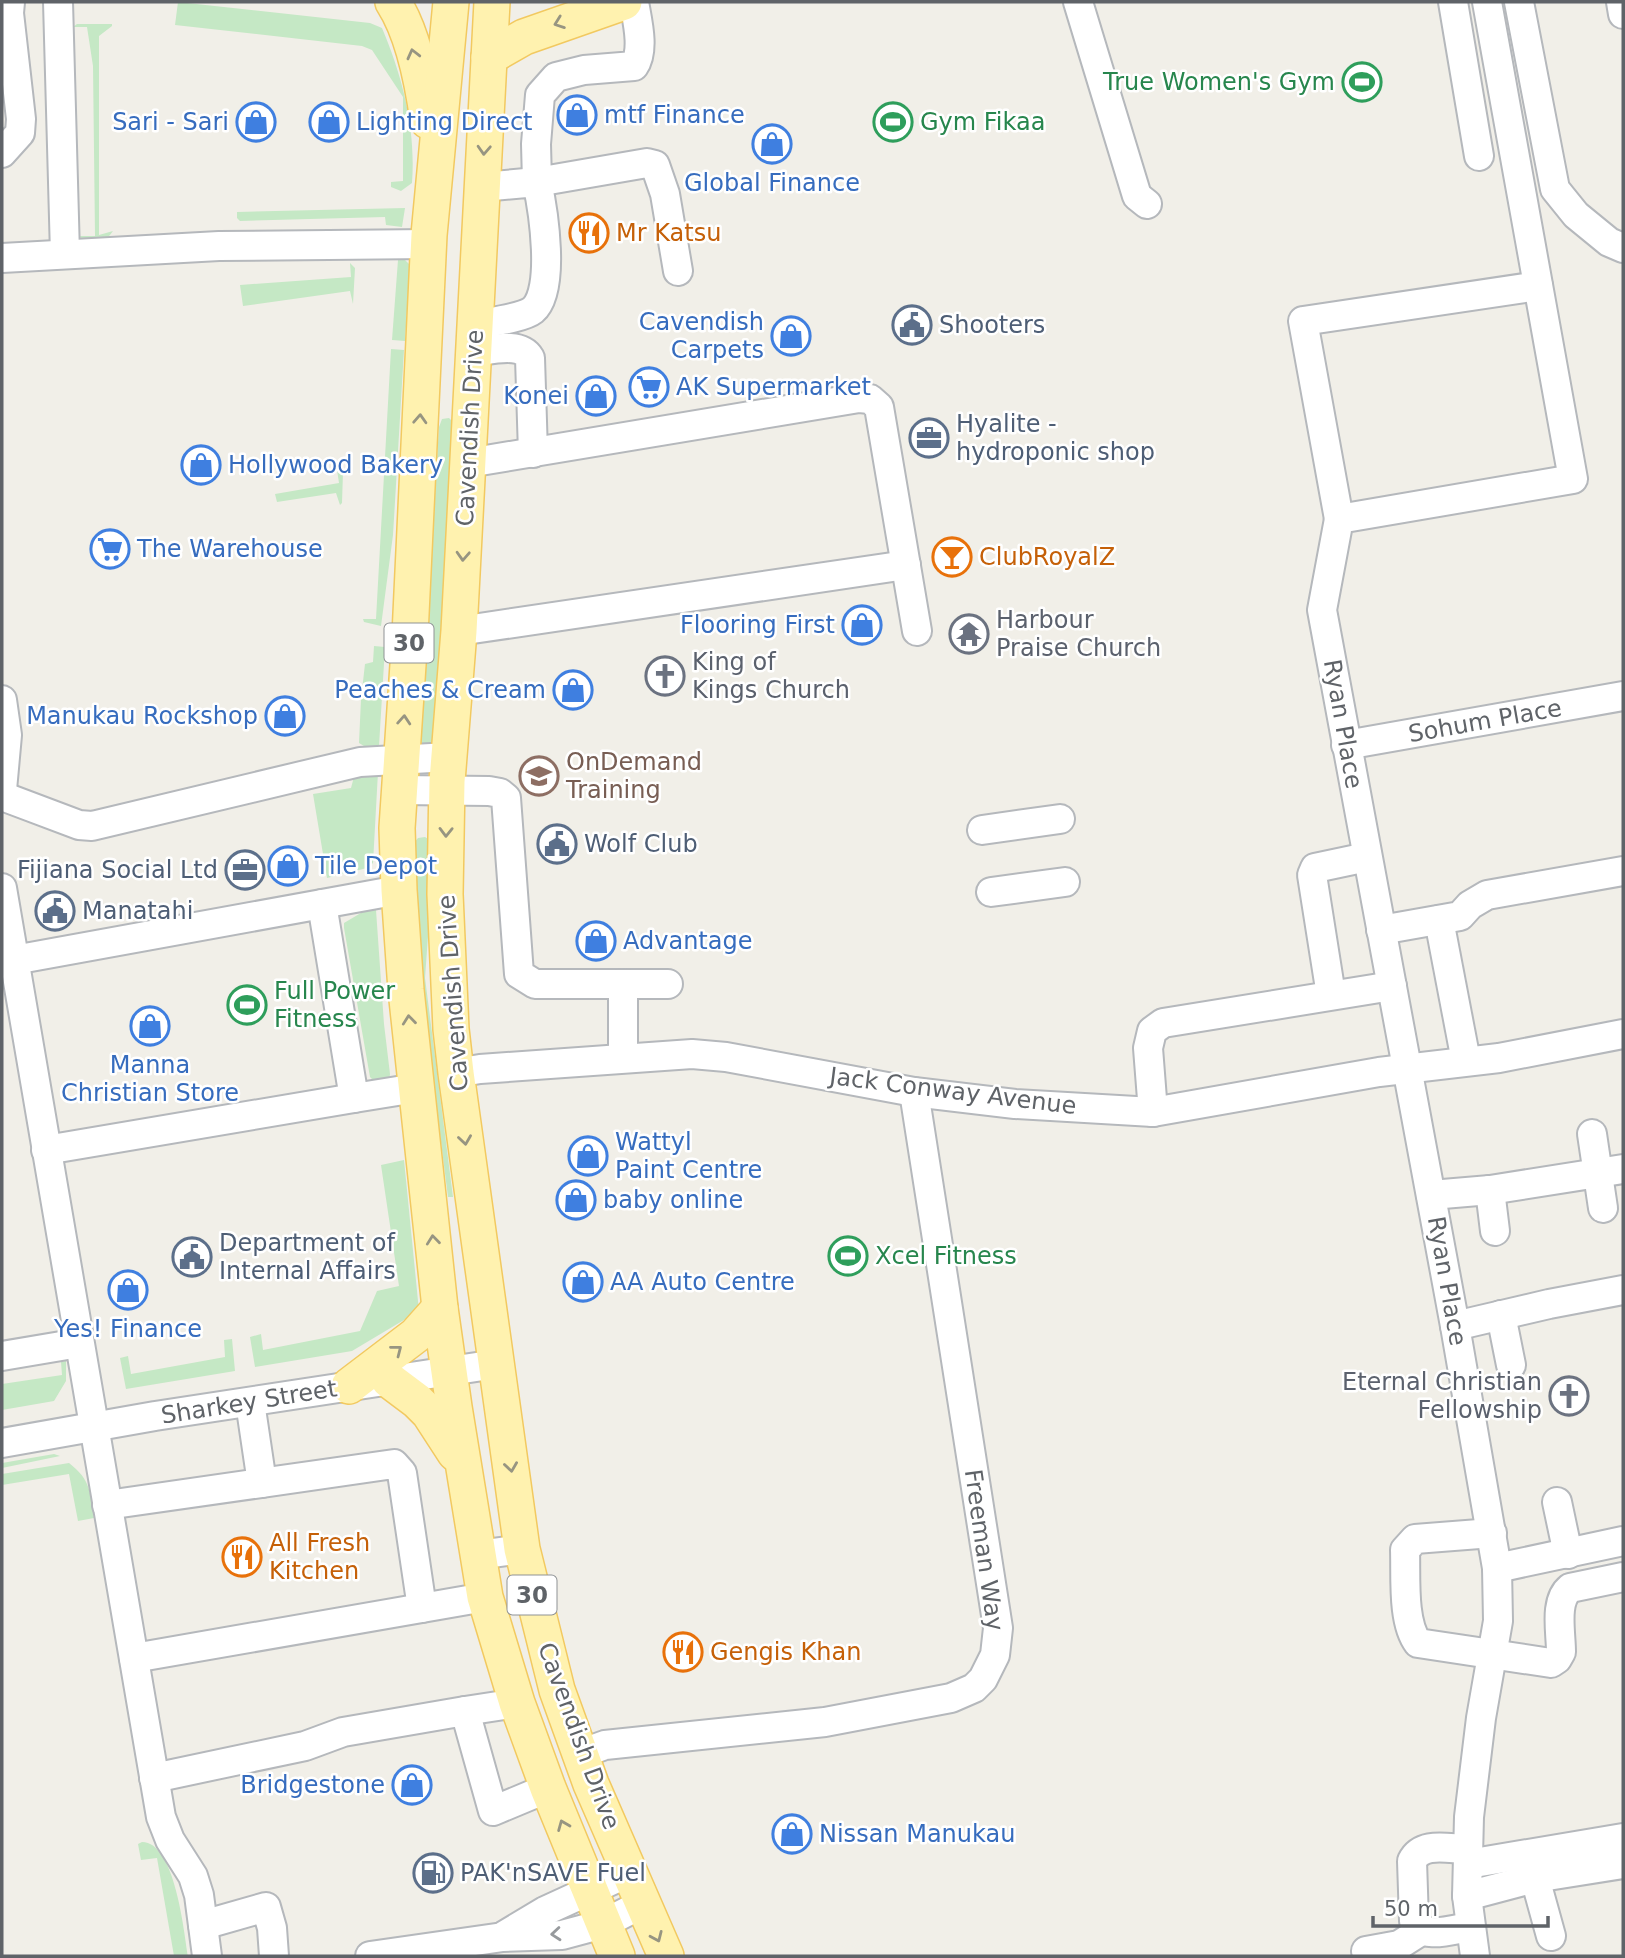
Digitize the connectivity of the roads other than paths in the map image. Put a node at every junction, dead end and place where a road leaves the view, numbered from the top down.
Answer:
1 (10, 2) edge
2 (58, 2) edge
3 (393, 2) edge
4 (450, 2) edge
5 (492, 2) edge
6 (624, 2) edge
7 (635, 2) edge
8 (1078, 2) edge
9 (1453, 2) edge
10 (1487, 2) edge
11 (1519, 2) edge
12 (1621, 2) edge
13 (1623, 14) edge
14 (489, 57) junction
15 (2, 153) edge
16 (1479, 156) dead end
17 (434, 170) junction
18 (537, 182) junction
19 (482, 187) junction
20 (1147, 204) dead end
21 (429, 244) junction
22 (1623, 248) edge
23 (65, 254) junction
24 (2, 258) edge
25 (678, 271) dead end
26 (1538, 286) junction
27 (475, 339) junction
28 (533, 453) junction
29 (468, 463) junction
30 (1339, 519) junction
31 (906, 565) junction
32 (459, 631) junction
33 (917, 631) dead end
34 (1623, 696) edge
35 (2, 700) edge
36 (1346, 745) junction
37 (448, 773) junction
38 (401, 774) junction
39 (2, 790) edge
40 (2, 796) edge
41 (1059, 819) dead end
42 (982, 830) dead end
43 (1367, 857) junction
44 (1623, 871) edge
45 (1065, 882) dead end
46 (2, 888) edge
47 (399, 890) junction
48 (991, 892) dead end
49 (322, 904) junction
50 (1439, 920) junction
51 (1381, 930) junction
52 (14, 960) junction
53 (623, 984) junction
54 (668, 984) dead end
55 (1392, 986) junction
56 (1331, 995) junction
57 (1623, 1034) edge
58 (623, 1057) junction
59 (1466, 1061) junction
60 (1407, 1069) junction
61 (456, 1073) junction
62 (416, 1088) junction
63 (914, 1092) junction
64 (354, 1098) junction
65 (1153, 1112) junction
66 (1592, 1134) dead end
67 (46, 1150) junction
68 (1610, 1171) edge
69 (1490, 1190) junction
70 (1431, 1195) junction
71 (1603, 1208) dead end
72 (1495, 1231) dead end
73 (1623, 1290) edge
74 (440, 1308) junction
75 (1501, 1315) junction
76 (1455, 1326) junction
77 (79, 1343) junction
78 (2, 1356) edge
79 (496, 1364) junction
80 (1511, 1365) dead end
81 (449, 1371) junction
82 (389, 1380) junction
83 (349, 1386) junction
84 (250, 1402) junction
85 (93, 1427) junction
86 (2, 1443) edge
87 (463, 1464) junction
88 (262, 1483) junction
89 (1558, 1502) dead end
90 (107, 1505) junction
91 (1492, 1533) junction
92 (1623, 1541) edge
93 (522, 1549) junction
94 (1569, 1554) junction
95 (478, 1555) junction
96 (1497, 1568) junction
97 (1623, 1577) edge
98 (485, 1597) junction
99 (422, 1608) junction
100 (1492, 1655) junction
101 (134, 1658) junction
102 (517, 1703) junction
103 (465, 1711) junction
104 (580, 1754) junction
105 (154, 1778) junction
106 (548, 1788) junction
107 (1623, 1838) edge
108 (1468, 1857) junction
109 (1623, 1864) edge
110 (1535, 1878) junction
111 (636, 1888) junction
112 (589, 1891) junction
113 (1467, 1896) junction
114 (603, 1924) junction
115 (203, 1925) junction
116 (1470, 1927) junction
117 (1421, 1931) junction
118 (1551, 1936) dead end
119 (503, 1937) junction
120 (1366, 1951) dead end
121 (206, 1956) edge
122 (274, 1956) edge
123 (370, 1956) edge
124 (617, 1956) edge
125 (666, 1956) edge
126 (1475, 1956) edge

1 - 15 street
2 - 23 street
17 -> 3 main road
4 - 17 main road, Cavendish Drive / 30
5 - 14 main road, Cavendish Drive / 30
6 -> 14 main road
7 - 18 street
8 - 20 street
9 - 16 street
10 - 26 street
11 - 22 street
12 - 13 street
14 -> 19 main road, Cavendish Drive / 30
17 - 21 main road, Cavendish Drive / 30
18 - 19 street
18 - 25 street
18 - 27 street
19 - 27 main road, Cavendish Drive / 30
21 - 23 street
38 -> 21 main road, Cavendish Drive / 30
23 - 24 street
26 - 30 street
26 - 30 street
27 - 28 street
27 - 29 main road, Cavendish Drive / 30
28 - 29 street
28 - 31 street
29 -> 32 main road, Cavendish Drive / 30
30 - 36 street, Ryan Place
31 - 32 street
31 - 33 street
32 - 37 main road, Cavendish Drive / 30
34 - 36 street, Sohum Place
35 - 39 street
36 - 43 street, Ryan Place
37 - 38 street
37 - 53 street
37 -> 61 main road, Cavendish Drive / 30
38 - 40 street
38 - 47 main road, Cavendish Drive / 30
41 - 42 street
43 - 51 street, Ryan Place
43 - 56 street
44 - 50 street
45 - 48 street
46 - 52 street
47 - 49 street
62 -> 47 main road, Cavendish Drive / 30
49 - 52 street
49 - 64 street
50 - 51 street
50 - 59 street
51 - 55 street, Ryan Place
52 - 67 street
53 - 54 street
53 - 58 street
55 - 56 street
55 - 60 street, Ryan Place
56 - 65 street
57 - 59 street, Jack Conway Avenue
58 - 61 street, Jack Conway Avenue
58 - 63 street, Jack Conway Avenue
59 - 60 street, Jack Conway Avenue
60 - 65 street, Jack Conway Avenue
60 - 70 street, Ryan Place
61 -> 79 main road, Cavendish Drive / 30
62 - 64 street
74 -> 62 main road, Cavendish Drive / 30
63 - 65 street, Jack Conway Avenue
63 - 104 street, Freeman Way
64 - 67 street
66 - 68 street
67 - 77 street
68 - 69 street
68 - 71 street
69 - 70 street
69 - 72 street
70 - 76 street, Ryan Place
73 - 75 street
74 - 81 main road, Cavendish Drive / 30
83 -> 74 main road
75 - 76 street
75 - 80 street
76 - 91 street, Ryan Place
77 - 78 street
77 - 85 street
79 - 81 street, Sharkey Street
79 -> 93 main road, Cavendish Drive / 30
81 - 82 street, Sharkey Street
81 - 87 main road, Cavendish Drive / 30
82 - 83 street, Sharkey Street
82 - 87 main road
83 - 84 street, Sharkey Street
84 - 85 street, Sharkey Street
84 - 88 street
85 - 86 street, Sharkey Street
85 - 90 street
87 - 95 main road, Cavendish Drive / 30
88 - 90 street
88 - 99 street
89 - 94 street
90 - 101 street
91 - 96 street, Ryan Place
91 - 100 street
92 - 94 street
93 - 95 street
93 - 104 main road, Cavendish Drive / 30
94 - 96 street
95 - 98 main road, Cavendish Drive / 30
96 - 100 street, Ryan Place
97 - 100 street
98 - 99 street
98 - 102 main road, Cavendish Drive / 30
99 - 101 street
100 - 108 street, Ryan Place
101 - 105 street
102 - 103 street
102 - 106 main road, Cavendish Drive / 30
103 - 105 street
103 - 106 street
104 - 111 main road, Cavendish Drive / 30
105 - 115 street
112 -> 106 main road, Cavendish Drive / 30
107 - 108 street
108 - 113 street, Ryan Place
108 - 117 street
109 - 110 street
110 - 113 street
110 - 118 street
111 - 112 street
111 - 114 street
111 -> 125 main road, Cavendish Drive / 30
112 - 114 main road, Cavendish Drive / 30
112 - 119 street
113 - 116 street, Ryan Place
114 -> 119 street
114 - 124 main road, Cavendish Drive / 30
115 - 121 street
115 - 122 street
116 - 117 street
116 - 126 street, Ryan Place
117 - 120 street
119 - 123 street

